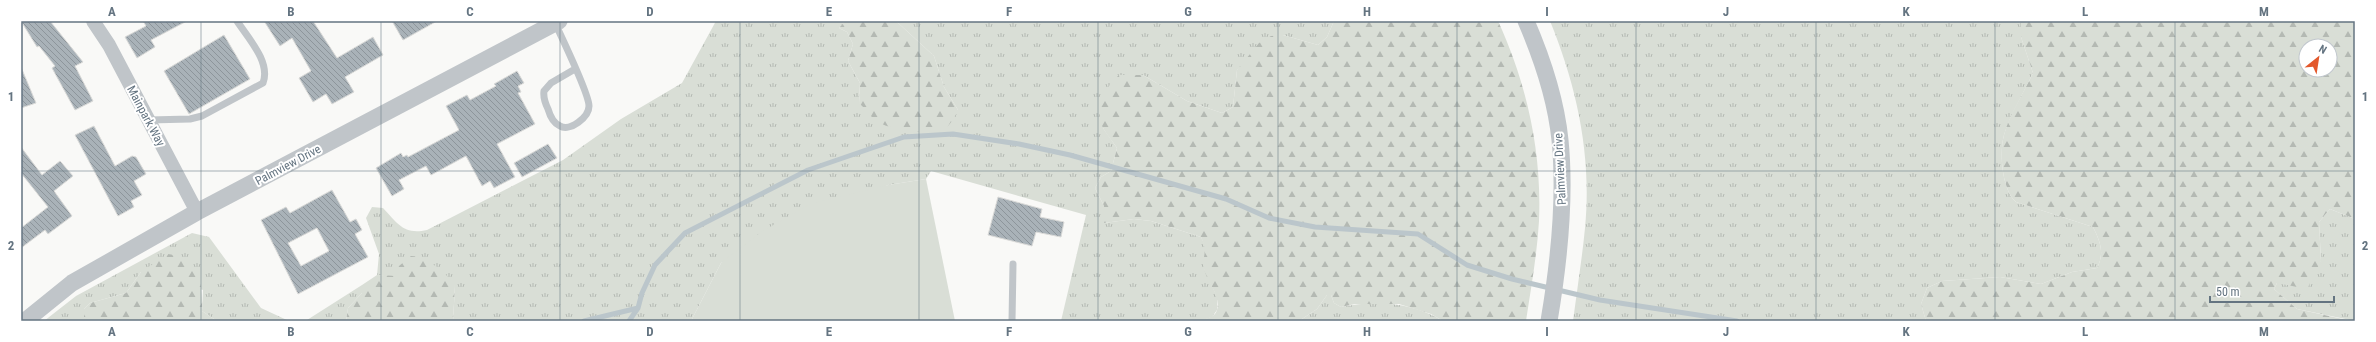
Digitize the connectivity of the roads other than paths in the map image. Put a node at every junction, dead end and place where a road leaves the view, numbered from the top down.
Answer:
1 (93, 21) edge
2 (236, 21) edge
3 (1526, 21) edge
4 (557, 22) edge
5 (575, 69) junction
6 (149, 120) junction
7 (198, 212) junction
8 (1013, 264) dead end
9 (1551, 313) edge
10 (25, 321) edge
11 (1012, 321) edge

1 - 6 street, Mainpark Way
2 - 6 lane
3 - 9 street, Palmview Drive
4 - 5 lane
4 - 7 street, Palmview Drive
5 - 5 lane
6 - 7 street, Mainpark Way
7 - 10 street, Palmview Drive
8 - 11 lane

